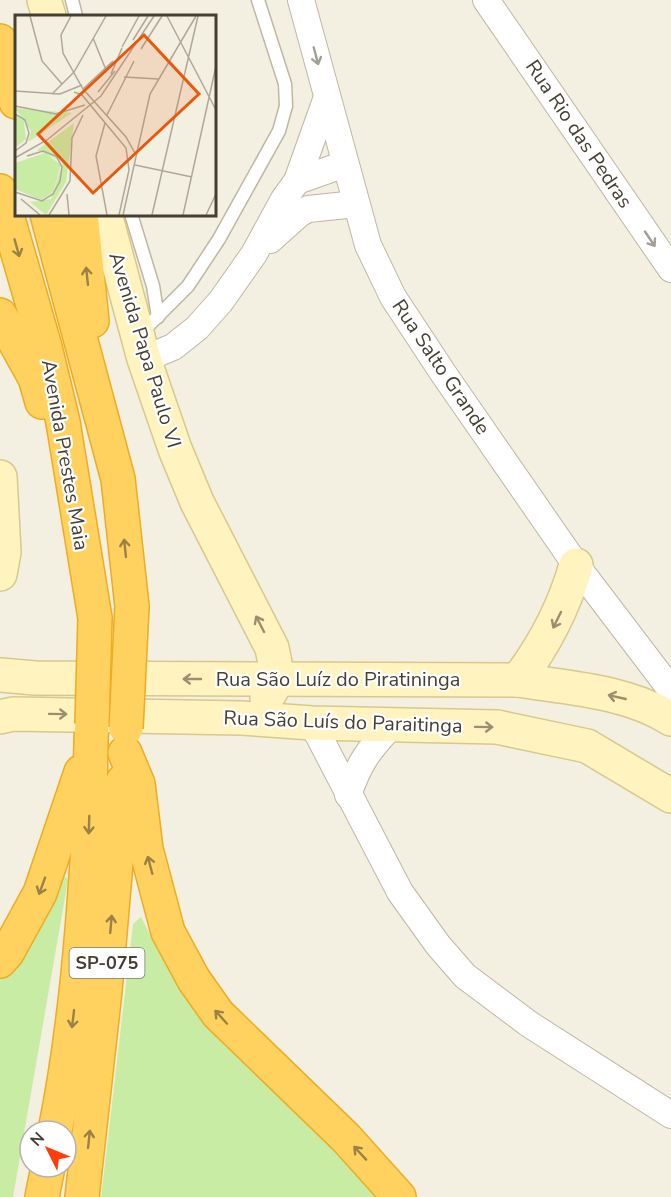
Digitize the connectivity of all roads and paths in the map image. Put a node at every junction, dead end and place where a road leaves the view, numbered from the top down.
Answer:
1 (44, 0) edge
2 (72, 0) edge
3 (258, 0) edge
4 (301, 0) edge
5 (486, 0) edge
6 (49, 15) edge
7 (76, 15) edge
8 (0, 40) edge
9 (327, 97) junction
10 (15, 98) edge
11 (345, 164) junction
12 (297, 181) junction
13 (0, 191) edge
14 (356, 204) junction
15 (48, 216) edge
16 (81, 216) edge
17 (106, 216) edge
18 (132, 216) edge
19 (254, 255) junction
20 (671, 269) edge
21 (0, 315) edge
22 (147, 338) junction
23 (0, 477) edge
24 (118, 479) junction
25 (74, 497) junction
26 (576, 565) junction
27 (0, 574) edge
28 (0, 675) edge
29 (278, 679) junction
30 (518, 680) junction
31 (671, 690) edge
32 (4, 708) edge
33 (241, 718) junction
34 (671, 718) edge
35 (312, 723) junction
36 (392, 725) junction
37 (91, 738) junction
38 (126, 741) junction
39 (664, 780) edge
40 (348, 795) junction
41 (0, 961) edge
42 (671, 1115) edge
43 (57, 1119) edge
44 (46, 1179) edge
45 (42, 1197) edge
46 (82, 1197) edge
47 (399, 1197) edge

1 - 6 street
2 - 7 lane
3 - 22 lane
4 -> 9 street, Rua Salto Grande
5 -> 20 street, Rua Rio das Pedras
8 - 10 highway
9 - 11 street, Rua Salto Grande
9 - 12 street
11 - 12 street
11 - 14 street, Rua Salto Grande
12 - 19 street
13 -> 25 highway, Avenida Prestes Maia
14 - 19 street
14 - 26 street, Rua Salto Grande
15 - 24 highway, Avenida Prestes Maia
24 -> 16 highway
17 - 22 street, Avenida Papa Paulo VI
18 - 22 lane
19 - 22 street
21 - 25 highway
29 -> 22 street, Avenida Papa Paulo VI
23 - 27 street
38 -> 24 highway, Avenida Prestes Maia, bridge
25 - 37 highway, Avenida Prestes Maia, bridge
26 -> 30 street
26 - 31 street, Rua Salto Grande
29 -> 28 street, Rua São Luíz do Piratininga
29 - 30 street, Rua São Luíz do Piratininga
29 - 33 street
34 -> 30 street, Rua São Luíz do Piratininga
32 -> 33 street, Rua São Luís do Paraitinga
33 - 35 street, Rua São Luís do Paraitinga
35 - 36 street, Rua São Luís do Paraitinga
35 - 40 street
36 -> 39 street, Rua São Luís do Paraitinga
36 - 40 street
37 -> 41 highway
37 -> 43 highway, SP-075
46 -> 38 highway, SP-075
47 -> 38 highway
40 - 42 street
44 - 45 highway

